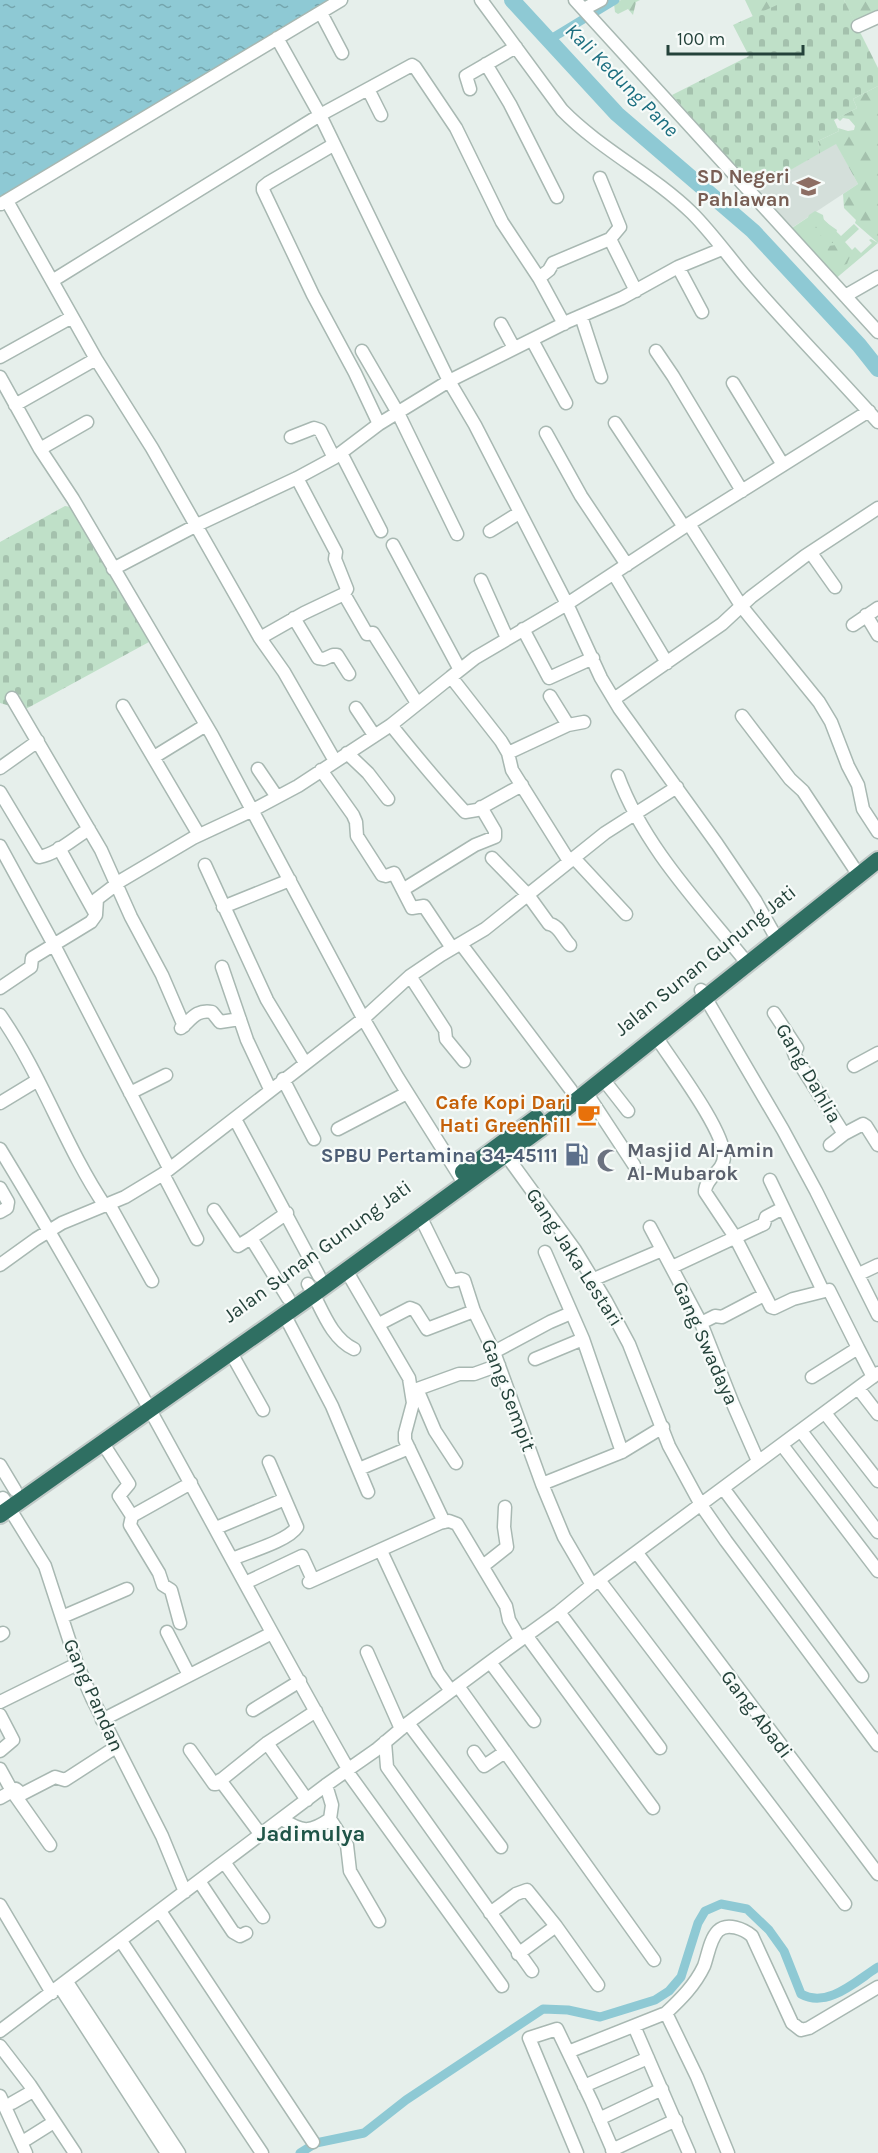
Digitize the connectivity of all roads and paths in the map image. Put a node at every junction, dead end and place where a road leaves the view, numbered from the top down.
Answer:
1 (341, 0) edge
2 (481, 0) edge
3 (601, 0) edge
4 (580, 5) edge
5 (321, 13) junction
6 (878, 17) edge
7 (858, 27) dead end
8 (277, 38) junction
9 (516, 46) junction
10 (342, 53) dead end
11 (486, 64) junction
12 (368, 89) junction
13 (470, 89) dead end
14 (320, 115) junction
15 (381, 115) dead end
16 (333, 145) junction
17 (600, 178) dead end
18 (557, 197) dead end
19 (3, 202) edge
20 (610, 239) junction
21 (722, 249) junction
22 (678, 267) junction
23 (878, 277) edge
24 (539, 278) junction
25 (52, 280) junction
26 (636, 291) junction
27 (845, 296) junction
28 (702, 312) dead end
29 (581, 316) junction
30 (72, 317) junction
31 (501, 324) dead end
32 (564, 324) junction
33 (878, 332) edge
34 (532, 340) junction
35 (514, 348) junction
36 (362, 351) dead end
37 (656, 351) dead end
38 (0, 357) edge
39 (96, 359) junction
40 (0, 377) edge
41 (601, 377) dead end
42 (448, 381) junction
43 (733, 383) dead end
44 (566, 403) dead end
45 (15, 405) junction
46 (868, 411) junction
47 (398, 413) junction
48 (87, 422) dead end
49 (878, 422) edge
50 (615, 423) dead end
51 (379, 424) junction
52 (546, 433) dead end
53 (291, 437) dead end
54 (40, 449) junction
55 (338, 456) junction
56 (783, 465) junction
57 (297, 478) junction
58 (742, 490) junction
59 (878, 508) edge
60 (519, 513) junction
61 (196, 525) junction
62 (686, 526) junction
63 (381, 531) dead end
64 (490, 531) dead end
65 (456, 534) dead end
66 (393, 545) dead end
67 (811, 553) junction
68 (627, 565) junction
69 (113, 569) junction
70 (614, 574) junction
71 (481, 580) dead end
72 (835, 587) dead end
73 (344, 594) junction
74 (567, 604) junction
75 (742, 606) junction
76 (878, 608) edge
77 (866, 615) junction
78 (294, 618) junction
79 (853, 625) dead end
80 (523, 629) junction
81 (878, 635) edge
82 (260, 638) junction
83 (507, 638) junction
84 (593, 658) junction
85 (666, 663) junction
86 (349, 674) dead end
87 (455, 674) junction
88 (550, 696) dead end
89 (12, 698) dead end
90 (614, 699) junction
91 (417, 703) junction
92 (123, 706) dead end
93 (357, 708) dead end
94 (742, 716) dead end
95 (584, 722) dead end
96 (206, 725) junction
97 (391, 725) junction
98 (568, 725) junction
99 (374, 735) junction
100 (38, 741) junction
101 (347, 753) junction
102 (508, 753) junction
103 (154, 757) junction
104 (335, 761) junction
105 (0, 768) edge
106 (258, 769) dead end
107 (321, 770) junction
108 (618, 777) dead end
109 (522, 785) junction
110 (677, 787) junction
111 (0, 792) edge
112 (277, 797) junction
113 (388, 799) dead end
114 (481, 807) junction
115 (253, 810) junction
116 (634, 813) junction
117 (89, 829) junction
118 (878, 832) edge
119 (199, 835) junction
120 (0, 846) edge
121 (59, 848) junction
122 (878, 848) edge
123 (492, 858) dead end
124 (572, 859) junction
125 (878, 860) edge
126 (205, 865) dead end
127 (854, 868) junction
128 (290, 880) junction
129 (116, 884) junction
130 (404, 889) junction
131 (528, 895) junction
132 (223, 907) junction
133 (626, 914) dead end
134 (96, 915) junction
135 (773, 932) junction
136 (54, 945) junction
137 (570, 945) dead end
138 (457, 946) junction
139 (743, 958) junction
140 (222, 967) dead end
141 (410, 976) junction
142 (0, 988) edge
143 (704, 994) junction
144 (774, 1013) dead end
145 (0, 1015) edge
146 (363, 1018) junction
147 (240, 1019) junction
148 (658, 1033) junction
149 (636, 1048) junction
150 (878, 1053) edge
151 (464, 1061) dead end
152 (305, 1062) junction
153 (854, 1066) dead end
154 (166, 1075) dead end
155 (284, 1079) junction
156 (603, 1079) junction
157 (38, 1080) junction
158 (270, 1089) junction
159 (579, 1091) junction
160 (130, 1093) junction
161 (407, 1093) junction
162 (0, 1103) edge
163 (628, 1111) dead end
164 (235, 1119) junction
165 (338, 1129) dead end
166 (844, 1134) junction
167 (314, 1139) dead end
168 (830, 1145) dead end
169 (878, 1145) edge
170 (0, 1149) edge
171 (502, 1150) junction
172 (634, 1165) dead end
173 (166, 1171) junction
174 (468, 1175) junction
175 (770, 1180) dead end
176 (0, 1188) edge
177 (107, 1205) junction
178 (783, 1208) junction
179 (214, 1210) dead end
180 (0, 1212) edge
181 (286, 1213) junction
182 (420, 1216) junction
183 (650, 1227) dead end
184 (50, 1231) junction
185 (735, 1237) junction
186 (251, 1238) junction
187 (197, 1239) dead end
188 (379, 1239) junction
189 (662, 1250) junction
190 (545, 1252) dead end
191 (878, 1265) edge
192 (0, 1266) edge
193 (672, 1267) junction
194 (859, 1274) junction
195 (326, 1278) junction
196 (594, 1280) junction
197 (152, 1281) dead end
198 (823, 1291) junction
199 (764, 1295) junction
200 (279, 1311) junction
201 (474, 1311) junction
202 (570, 1313) junction
203 (878, 1315) edge
204 (701, 1323) junction
205 (379, 1324) junction
206 (583, 1339) junction
207 (858, 1348) junction
208 (354, 1349) dead end
209 (230, 1351) junction
210 (494, 1352) junction
211 (535, 1359) dead end
212 (499, 1365) junction
213 (876, 1375) edge
214 (812, 1377) dead end
215 (858, 1388) junction
216 (414, 1390) junction
217 (147, 1405) junction
218 (263, 1410) dead end
219 (825, 1413) junction
220 (878, 1414) edge
221 (663, 1427) junction
222 (801, 1431) junction
223 (102, 1442) junction
224 (782, 1445) junction
225 (409, 1448) junction
226 (622, 1452) junction
227 (67, 1460) junction
228 (758, 1461) junction
229 (269, 1462) dead end
230 (456, 1463) dead end
231 (0, 1465) edge
232 (359, 1469) junction
233 (878, 1481) edge
234 (191, 1483) junction
235 (542, 1484) junction
236 (723, 1488) junction
237 (368, 1492) dead end
238 (285, 1499) junction
239 (6, 1502) edge
240 (701, 1505) junction
241 (505, 1507) dead end
242 (132, 1516) junction
243 (444, 1522) junction
244 (216, 1528) junction
245 (878, 1532) edge
246 (381, 1551) junction
247 (637, 1553) junction
248 (232, 1559) junction
249 (483, 1566) junction
250 (878, 1571) edge
251 (245, 1583) junction
252 (595, 1583) junction
253 (128, 1589) dead end
254 (559, 1612) junction
255 (62, 1617) junction
256 (180, 1623) dead end
257 (167, 1632) dead end
258 (272, 1633) junction
259 (523, 1637) junction
260 (367, 1652) dead end
261 (490, 1662) junction
262 (77, 1664) junction
263 (189, 1675) junction
264 (862, 1676) dead end
265 (300, 1681) junction
266 (454, 1689) junction
267 (1, 1700) edge
268 (253, 1710) dead end
269 (316, 1711) junction
270 (0, 1715) edge
271 (102, 1720) junction
272 (534, 1721) dead end
273 (404, 1726) junction
274 (385, 1742) junction
275 (267, 1743) junction
276 (878, 1745) edge
277 (116, 1747) junction
278 (660, 1748) dead end
279 (0, 1750) edge
280 (190, 1750) dead end
281 (474, 1752) dead end
282 (505, 1752) junction
283 (363, 1759) junction
284 (387, 1767) junction
285 (0, 1769) edge
286 (347, 1770) junction
287 (220, 1780) junction
288 (326, 1785) junction
289 (12, 1791) junction
290 (0, 1798) edge
291 (307, 1800) junction
292 (652, 1808) dead end
293 (282, 1819) junction
294 (330, 1819) junction
295 (261, 1835) junction
296 (50, 1845) dead end
297 (501, 1847) dead end
298 (224, 1862) junction
299 (878, 1874) edge
300 (199, 1881) junction
301 (185, 1892) junction
302 (845, 1904) dead end
303 (0, 1905) edge
304 (160, 1911) junction
305 (490, 1913) junction
306 (263, 1917) dead end
307 (379, 1921) dead end
308 (556, 1926) junction
309 (246, 1933) dead end
310 (122, 1941) junction
311 (518, 1954) junction
312 (654, 1960) dead end
313 (532, 1971) dead end
314 (598, 1985) dead end
315 (502, 1986) dead end
316 (59, 1987) junction
317 (878, 1987) edge
318 (666, 2013) junction
319 (2, 2025) edge
320 (634, 2026) junction
321 (0, 2046) edge
322 (568, 2052) junction
323 (648, 2058) junction
324 (584, 2086) junction
325 (662, 2089) junction
326 (33, 2091) junction
327 (0, 2096) edge
328 (12, 2103) dead end
329 (599, 2119) junction
330 (676, 2120) junction
331 (54, 2122) junction
332 (27, 2139) dead end
333 (313, 2142) dead end
334 (613, 2152) edge
335 (26, 2153) edge
336 (75, 2153) edge
337 (167, 2153) edge
338 (179, 2153) edge
339 (262, 2153) edge
340 (577, 2153) edge
341 (689, 2153) edge
342 (728, 2153) edge

1 - 5 street
2 - 9 street
3 - 4 street
4 - 27 street
5 - 8 street
5 - 10 street
6 - 7 street
8 - 14 street
8 - 19 street
9 - 11 street
9 - 21 street
11 - 13 street
11 - 18 street
12 - 14 street
12 - 15 street
12 - 24 street
14 - 16 street
14 - 25 street
16 - 42 street
16 - 51 street
17 - 20 street
19 - 25 street
20 - 24 street
20 - 26 street
21 - 22 street
21 - 46 street
22 - 26 street
22 - 28 street
23 - 27 street
24 - 32 street
25 - 30 street
26 - 29 street
27 - 33 street
29 - 32 street
29 - 41 street
30 - 38 street
30 - 39 street
31 - 35 street
32 - 34 street
34 - 35 street
34 - 44 street
35 - 42 street
36 - 47 street
37 - 58 street
39 - 45 street
39 - 61 street
40 - 45 street
42 - 47 street
42 - 60 street
43 - 56 street
45 - 54 street
46 - 49 street
46 - 56 street
47 - 51 street
47 - 65 street
48 - 54 street
50 - 62 street
51 - 55 street
52 - 68 street
53 - 55 street
54 - 69 street
55 - 57 street
55 - 63 street
56 - 58 street
57 - 61 street
57 - 73 street
58 - 62 street
59 - 67 street
60 - 64 street
60 - 74 street
61 - 69 street
61 - 82 street
62 - 68 street
62 - 75 street
66 - 87 street
67 - 72 street
67 - 75 street
68 - 70 street
69 - 96 street
70 - 74 street
70 - 85 street
71 - 83 street
73 - 78 street
73 - 91 street
74 - 80 street
74 - 84 street
75 - 85 street
75 - 118 street
76 - 77 street
77 - 79 street
77 - 81 street
78 - 82 street
78 - 86 street
80 - 83 street
80 - 84 street
82 - 104 street
83 - 87 street
84 - 90 street
85 - 90 street
87 - 91 street
87 - 102 street
88 - 98 street
89 - 100 street
90 - 110 street
91 - 97 street
92 - 103 street
93 - 99 street
94 - 127 street
95 - 98 street
96 - 103 street
96 - 115 street
97 - 99 street
97 - 114 street
98 - 102 street
99 - 101 street
100 - 105 street
100 - 117 street
101 - 104 street
101 - 113 street
102 - 109 street
103 - 119 street
104 - 107 street
106 - 112 street
107 - 112 street
107 - 130 street
108 - 116 street
109 - 114 street
109 - 124 street
110 - 116 street
110 - 135 street
111 - 121 street
112 - 115 street
114 - 130 street
115 - 119 street
115 - 128 street
116 - 124 street
116 - 139 street
117 - 121 street
117 - 129 street
119 - 129 street
120 - 136 street
121 - 134 street
122 - 127 highway, Jalan Sunan Gunung Jati
123 - 131 street
124 - 131 street
124 - 133 street
125 - 143 highway
126 - 132 street
127 - 135 highway, Jalan Sunan Gunung Jati
128 - 132 street
128 - 146 street
129 - 134 street
129 - 147 street
130 - 138 street
131 - 137 street
131 - 138 street
132 - 152 street
134 - 136 street
135 - 139 highway, Jalan Sunan Gunung Jati
136 - 142 street
136 - 160 street
138 - 141 street
138 - 159 street
139 - 143 highway, Jalan Sunan Gunung Jati
140 - 147 street
141 - 146 street
141 - 151 street
143 - 148 highway
143 - 194 street
144 - 166 street, Gang Dahlia
145 - 157 street
146 - 152 street
146 - 161 street
147 - 158 street
148 - 149 highway
148 - 185 street
149 - 156 highway
149 - 159 highway, Jalan Sunan Gunung Jati
150 - 153 street
152 - 155 street
154 - 160 street
155 - 158 street
155 - 167 street
156 - 159 highway
156 - 163 street
157 - 162 street
157 - 177 street
158 - 164 street
159 - 171 highway
159 - 172 street
160 - 173 street
161 - 165 street
161 - 174 street
164 - 173 street
164 - 181 street
166 - 168 street
166 - 169 street
170 - 184 street
171 - 174 highway
171 - 196 street, Gang Jaka Lestari
173 - 177 street
173 - 187 street
174 - 182 highway
174 - 188 highway, Jalan Sunan Gunung Jati
175 - 178 street
176 - 180 street
177 - 184 street
177 - 197 street
178 - 185 street
178 - 198 street
179 - 186 street
181 - 186 street
181 - 195 street
182 - 188 highway
182 - 201 street, Gang Sempit
183 - 189 street, Gang Swadaya
184 - 192 street
184 - 217 street
185 - 193 street
185 - 199 street
186 - 200 street
188 - 195 highway
189 - 193 street, Gang Swadaya
189 - 196 street
190 - 202 street
191 - 194 street
193 - 204 street, Gang Swadaya
194 - 203 street
195 - 200 highway
195 - 205 street
195 - 208 street
196 - 221 street, Gang Jaka Lestari
198 - 199 street
198 - 207 street
199 - 204 street
200 - 209 highway
200 - 217 highway, Jalan Sunan Gunung Jati
200 - 232 street
201 - 205 street
201 - 210 street, Gang Sempit
202 - 206 street
202 - 210 street
204 - 228 street, Gang Swadaya
205 - 216 street
206 - 211 street
206 - 226 street
207 - 213 street
207 - 214 street
209 - 217 highway
209 - 218 street
210 - 212 street, Gang Sempit
212 - 216 street
212 - 235 street, Gang Sempit
213 - 215 street
215 - 219 street
215 - 220 street
216 - 225 street
216 - 230 street
217 - 223 highway
217 - 227 highway, Jalan Sunan Gunung Jati
217 - 234 street
219 - 222 street
219 - 233 street
221 - 226 street
221 - 240 street, Gang Jaka Lestari
222 - 224 street
222 - 245 street
223 - 227 highway
223 - 242 street
224 - 228 street
224 - 250 street
225 - 232 street
225 - 243 street
226 - 235 street
227 - 239 highway
228 - 236 street
229 - 238 street
231 - 239 street, Gang Pandan
232 - 237 street
234 - 242 street
234 - 244 street
235 - 252 street, Gang Sempit
236 - 240 street
236 - 264 street
238 - 244 street
238 - 248 street
239 - 255 street, Gang Pandan
240 - 247 street
240 - 276 street, Gang Jaka Lestari
241 - 249 street
242 - 256 street
243 - 246 street
243 - 249 street
244 - 248 street
246 - 251 street
246 - 266 street
247 - 252 street
247 - 299 street, Gang Abadi
248 - 251 street
249 - 259 street
251 - 258 street
252 - 254 street
252 - 302 street, Gang Sempit
253 - 255 street
254 - 259 street
254 - 278 street
255 - 262 street, Gang Pandan
257 - 263 street
258 - 263 street
258 - 265 street
259 - 261 street
259 - 292 street
260 - 273 street
261 - 266 street
261 - 272 street
262 - 267 street
262 - 271 street, Gang Pandan
263 - 271 street
265 - 268 street
265 - 269 street
266 - 273 street
266 - 282 street
269 - 275 street
269 - 286 street
270 - 279 street
271 - 277 street, Gang Pandan
273 - 274 street
273 - 297 street
274 - 283 street
274 - 284 street
275 - 287 street
275 - 291 street
277 - 289 street
277 - 301 street, Gang Pandan
280 - 287 street
281 - 282 street
282 - 312 street
283 - 284 street
283 - 286 street
284 - 305 street
285 - 289 street
286 - 288 street
286 - 315 street
287 - 295 street
288 - 291 street
288 - 294 street
289 - 290 street
289 - 296 street
291 - 293 street
293 - 294 street
293 - 295 street
294 - 307 street
295 - 298 street
298 - 300 street
298 - 306 street
300 - 301 street
300 - 309 street
301 - 304 street
303 - 316 street
304 - 310 street
304 - 333 street
305 - 308 street
305 - 311 street
308 - 311 street
308 - 314 street
310 - 316 street
310 - 339 street
311 - 313 street
316 - 319 street
316 - 337 street
316 - 338 street
317 - 318 street
318 - 320 street
318 - 342 street
320 - 322 street
320 - 323 street
321 - 326 street
322 - 324 street
322 - 340 street
323 - 324 street
323 - 325 street
324 - 329 street
325 - 329 street
325 - 330 street
326 - 328 street
326 - 331 street
327 - 335 street
329 - 334 street
330 - 334 street
330 - 341 street
331 - 332 street
331 - 336 street

